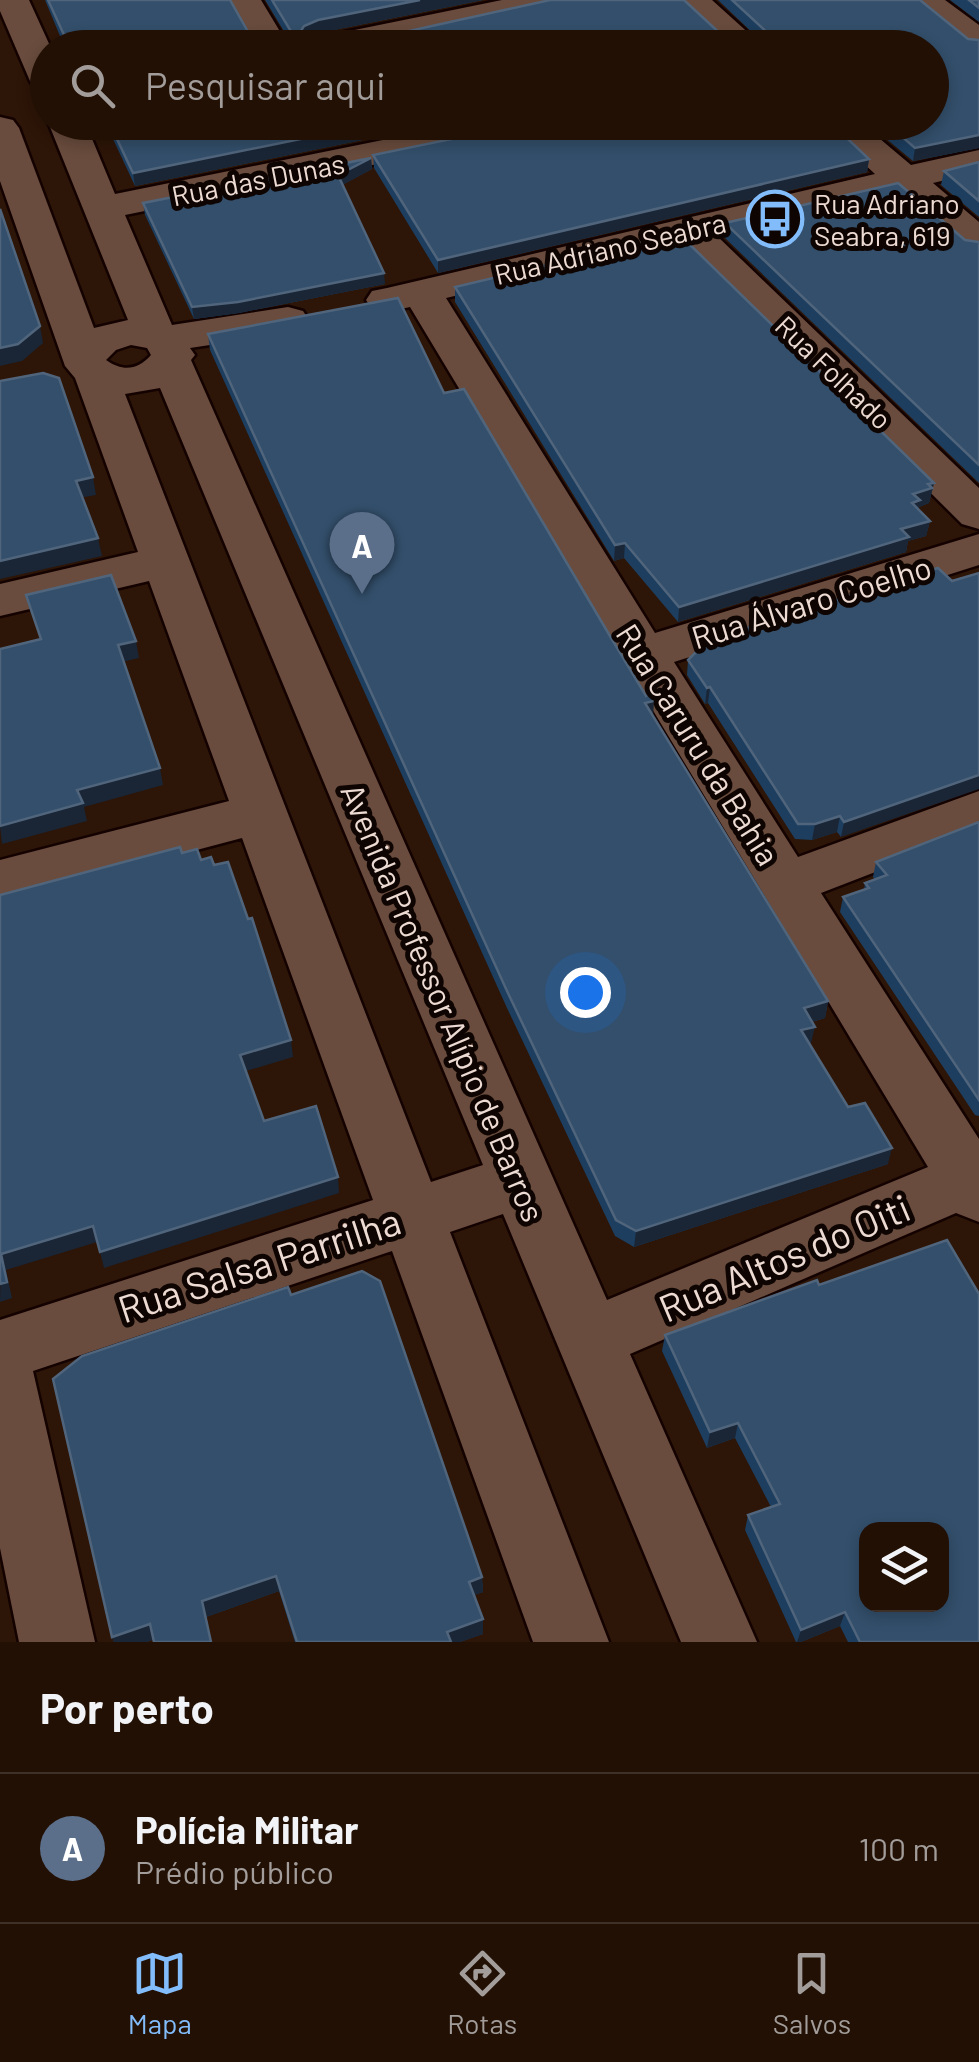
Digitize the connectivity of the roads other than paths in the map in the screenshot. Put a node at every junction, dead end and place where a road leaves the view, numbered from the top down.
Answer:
1 (12, 0) edge
2 (244, 0) edge
3 (551, 0) edge
4 (692, 0) edge
5 (923, 0) edge
6 (263, 30) edge
7 (407, 30) edge
8 (727, 30) edge
9 (30, 40) edge
10 (979, 42) edge
11 (0, 128) edge
12 (74, 140) edge
13 (441, 140) edge
14 (858, 140) edge
15 (979, 162) edge
16 (904, 179) junction
17 (103, 208) junction
18 (688, 230) junction
19 (979, 242) edge
20 (422, 292) junction
21 (166, 348) junction
22 (79, 368) junction
23 (979, 514) edge
24 (979, 549) edge
25 (165, 562) junction
26 (0, 600) edge
27 (642, 654) junction
28 (979, 811) edge
29 (261, 812) junction
30 (0, 881) edge
31 (785, 884) junction
32 (520, 1181) junction
33 (976, 1182) edge
34 (410, 1214) junction
35 (589, 1340) junction
36 (0, 1351) edge
37 (0, 1376) edge
38 (57, 1642) edge
39 (570, 1642) edge
40 (719, 1642) edge

1 - 9 street
2 - 6 street
3 - 7 street
4 - 8 street
5 - 10 street
11 - 22 street
12 - 17 street, Avenida Professor Alípio de Barros
13 - 17 street, Rua das Dunas
14 - 16 street
15 - 16 street, Rua Adriano Seabra
16 - 18 street, Rua Adriano Seabra
16 - 19 street
17 - 21 street, Avenida Professor Alípio de Barros
18 - 20 street, Rua Adriano Seabra
18 - 23 street, Rua Folhado
20 - 21 street, Rua Adriano Seabra
20 - 27 street, Rua Caruru da Bahia
21 - 22 street, Rua Adriano Seabra
21 - 32 street, Avenida Professor Alípio de Barros
22 - 25 street
24 - 27 street, Rua Álvaro Coelho
25 - 26 street
25 - 29 street
27 - 31 street, Rua Caruru da Bahia
28 - 31 street
29 - 30 street
29 - 34 street
31 - 33 street, Rua Caruru da Bahia
32 - 34 street, Rua Salsa Parrilha
32 - 35 street, Avenida Professor Alípio de Barros
33 - 35 street, Rua Altos do Oiti
34 - 36 street, Rua Salsa Parrilha
34 - 39 street
35 - 40 street, Avenida Professor Alípio de Barros
37 - 38 street

